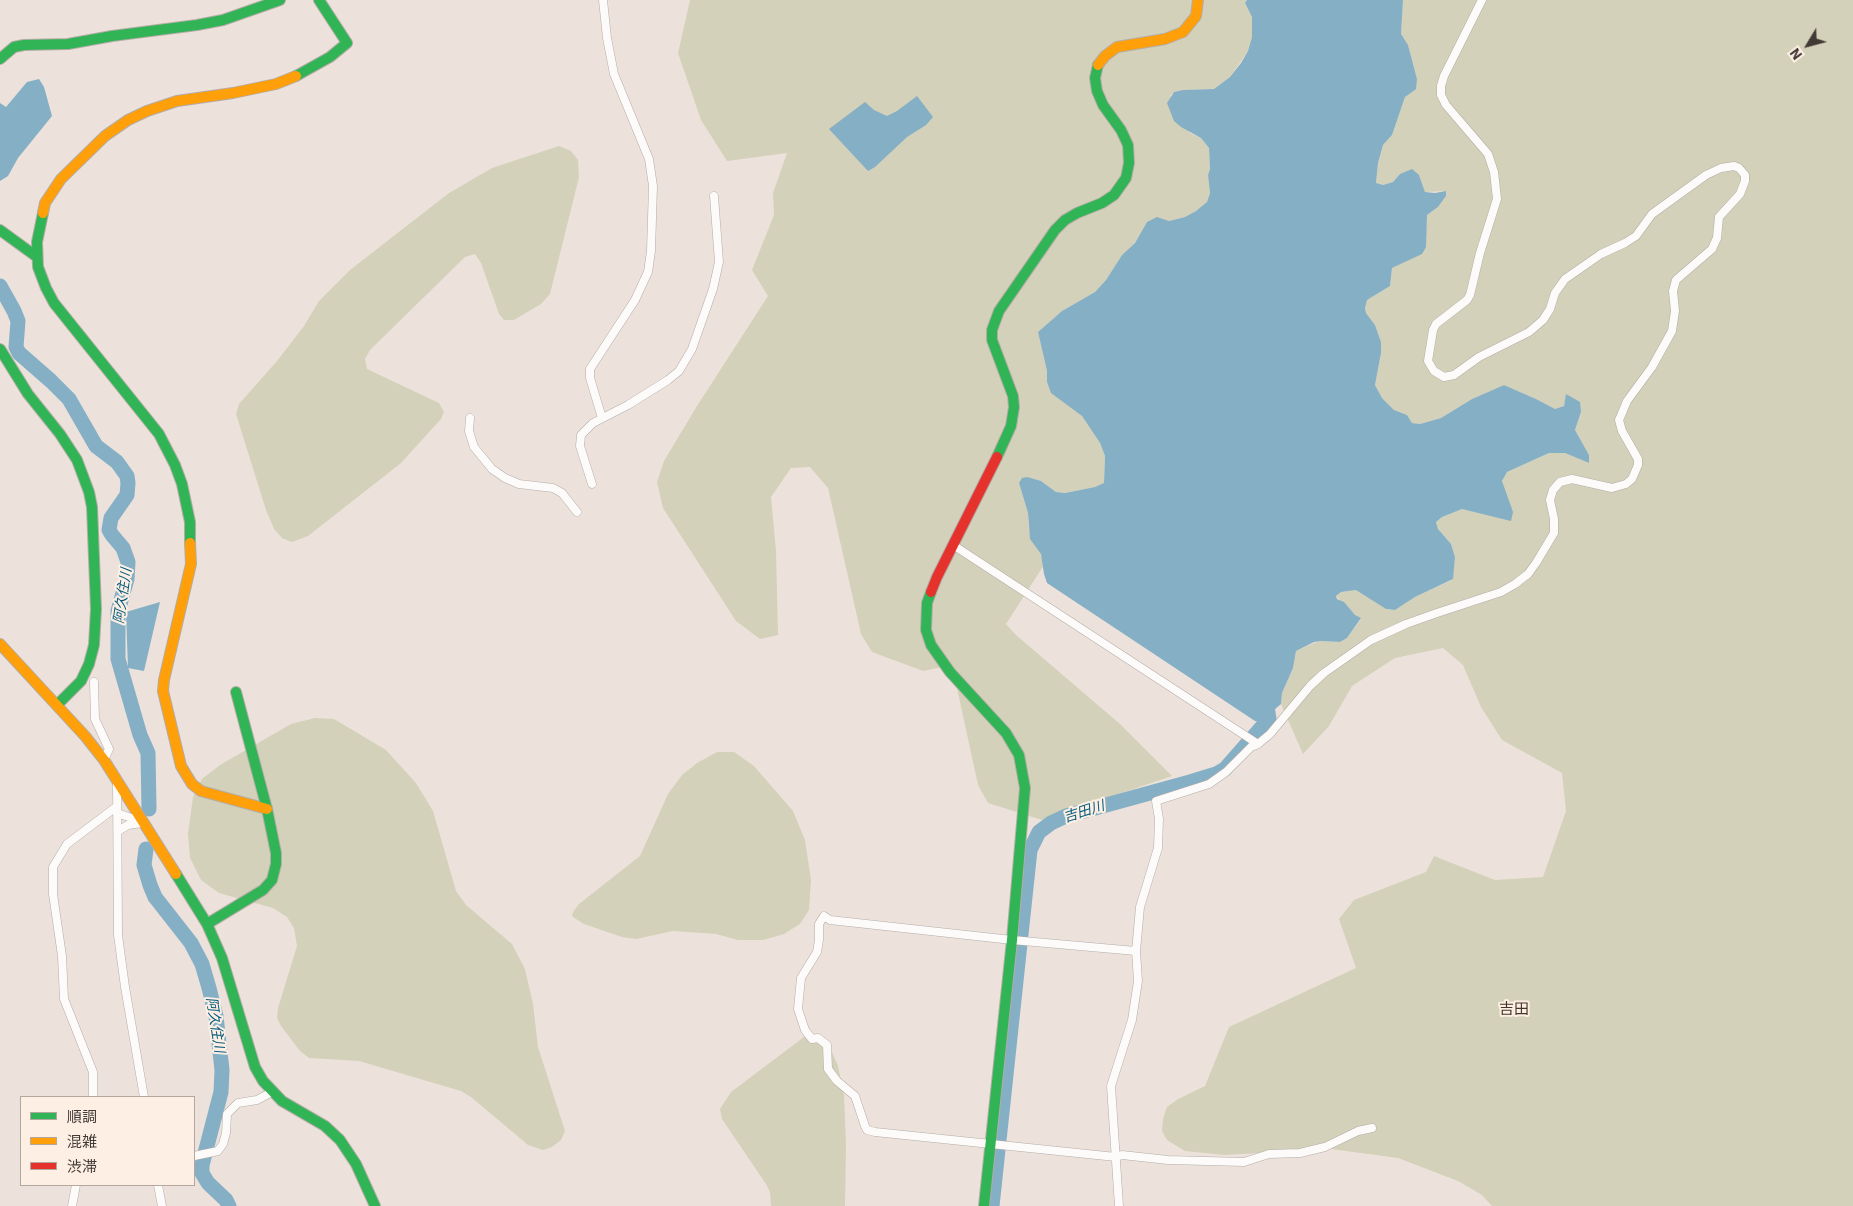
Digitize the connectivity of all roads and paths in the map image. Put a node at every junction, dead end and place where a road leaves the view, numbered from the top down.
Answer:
1 (280, 0) edge
2 (320, 0) edge
3 (603, 0) edge
4 (1198, 0) edge
5 (1482, 0) edge
6 (0, 59) edge
7 (714, 196) dead end
8 (0, 230) edge
9 (37, 257) junction
10 (0, 349) edge
11 (470, 418) dead end
12 (602, 418) junction
13 (592, 484) dead end
14 (577, 512) dead end
15 (953, 546) junction
16 (0, 644) edge
17 (94, 682) dead end
18 (236, 692) dead end
19 (57, 705) junction
20 (1258, 744) junction
21 (104, 760) junction
22 (117, 778) junction
23 (267, 809) junction
24 (117, 810) junction
25 (144, 822) junction
26 (118, 831) junction
27 (207, 924) junction
28 (1012, 940) junction
29 (1136, 951) junction
30 (272, 1092) junction
31 (93, 1096) edge
32 (144, 1096) edge
33 (1372, 1128) dead end
34 (990, 1144) junction
35 (195, 1156) edge
36 (1116, 1157) junction
37 (76, 1186) edge
38 (158, 1186) edge
39 (72, 1206) edge
40 (162, 1206) edge
41 (375, 1206) edge
42 (984, 1206) edge
43 (1119, 1206) edge

1 - 6 street
2 - 9 street
3 - 12 street
4 - 15 street
5 - 20 street
7 - 12 street
8 - 9 street
9 - 23 street
10 - 19 street
11 - 14 street
12 - 13 street
15 - 20 street
15 - 28 street
16 - 19 street
17 - 21 street
18 - 23 street
19 - 21 street
20 - 29 street
21 - 22 street
22 - 24 street
22 - 25 street
23 - 27 street
24 - 25 street
24 - 26 street
24 - 31 street
25 - 26 street
25 - 27 street
26 - 32 street
27 - 30 street
28 - 29 street
28 - 34 street
28 - 34 street
29 - 36 street
30 - 35 street
30 - 41 street
33 - 36 street
34 - 36 street
34 - 42 street
36 - 43 street
37 - 39 street
38 - 40 street

